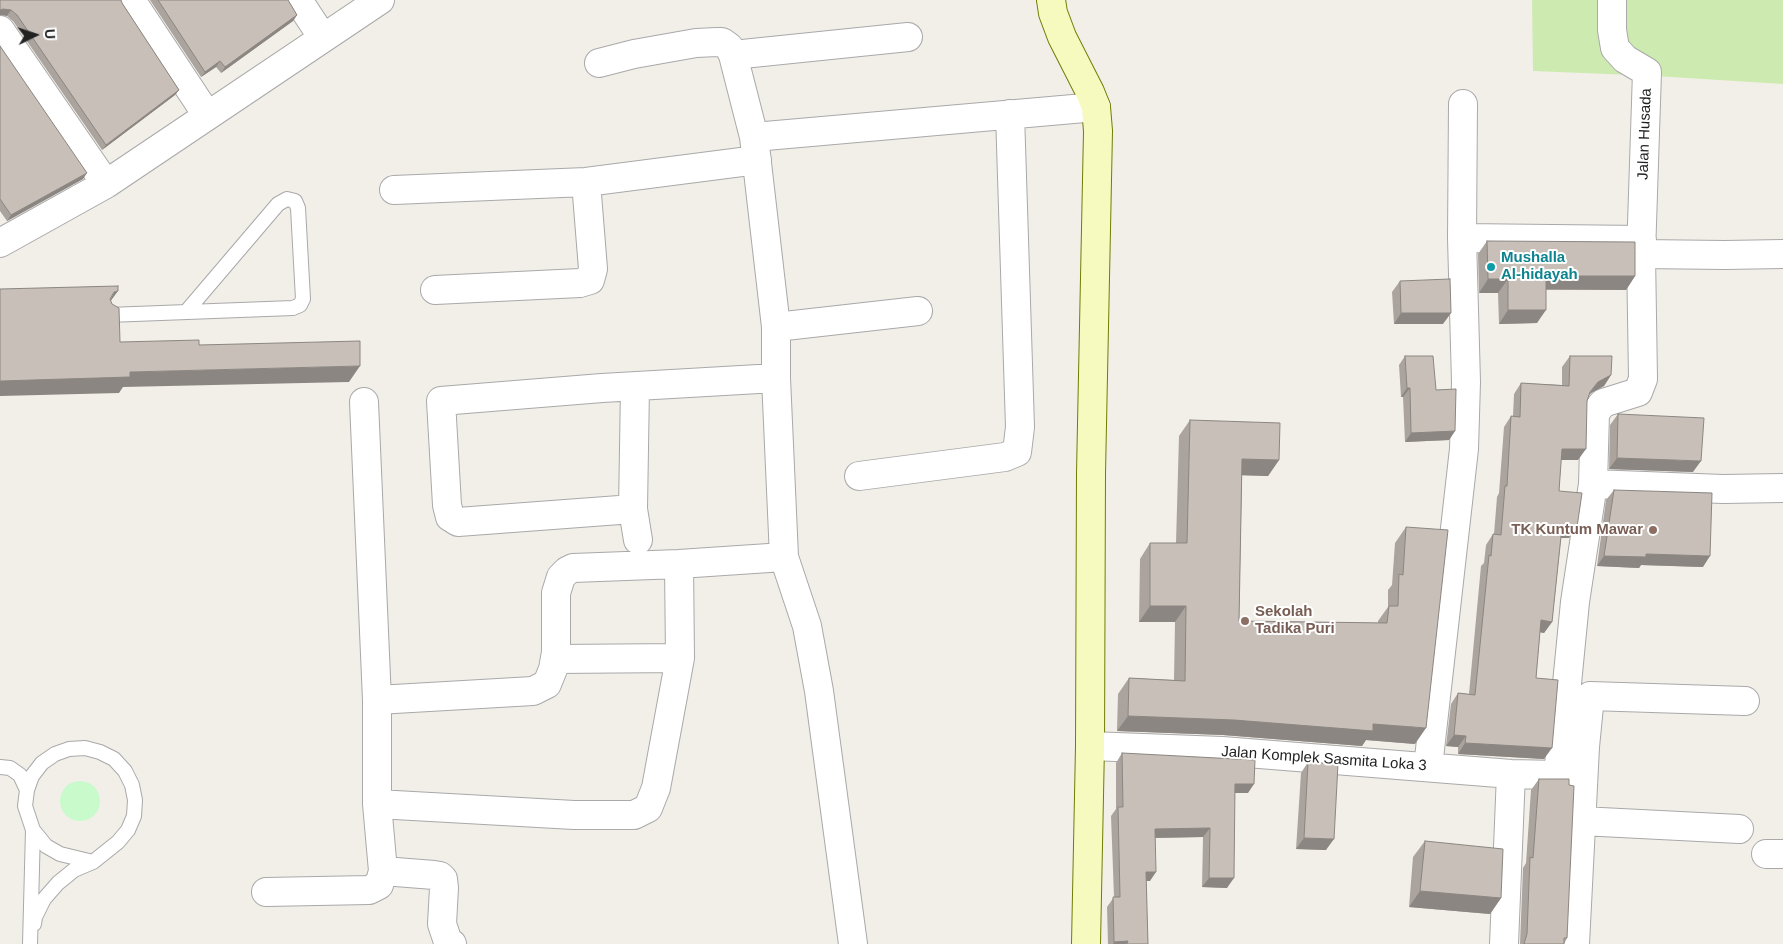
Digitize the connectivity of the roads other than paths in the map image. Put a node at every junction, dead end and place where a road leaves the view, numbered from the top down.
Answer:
1 (131, 0) edge
2 (298, 0) edge
3 (380, 0) edge
4 (1051, 0) edge
5 (1612, 0) edge
6 (0, 30) edge
7 (908, 37) dead end
8 (323, 38) junction
9 (733, 55) junction
10 (599, 64) dead end
11 (1463, 104) dead end
12 (1096, 107) junction
13 (1010, 114) junction
14 (207, 115) junction
15 (755, 148) junction
16 (586, 182) junction
17 (106, 184) junction
18 (394, 190) dead end
19 (1462, 238) junction
20 (0, 243) edge
21 (1642, 247) junction
22 (1783, 254) edge
23 (435, 290) dead end
24 (186, 312) junction
25 (918, 312) dead end
26 (108, 315) edge
27 (776, 327) junction
28 (776, 378) junction
29 (635, 387) junction
30 (364, 402) dead end
31 (859, 476) dead end
32 (1593, 484) junction
33 (1783, 488) edge
34 (633, 510) junction
35 (638, 540) dead end
36 (784, 556) junction
37 (679, 564) junction
38 (680, 658) junction
39 (555, 660) junction
40 (377, 700) junction
41 (1744, 701) dead end
42 (1090, 746) junction
43 (0, 767) edge
44 (1428, 767) junction
45 (1511, 774) junction
46 (27, 790) junction
47 (377, 804) junction
48 (1581, 822) junction
49 (1739, 829) dead end
50 (33, 830) junction
51 (93, 862) junction
52 (383, 871) junction
53 (266, 892) dead end
54 (31, 944) edge
55 (452, 944) edge
56 (853, 944) edge
57 (1086, 944) edge
58 (1504, 944) edge
59 (1575, 944) edge

1 - 14 street
2 - 8 street
3 - 8 street
4 - 12 street
5 - 21 street, Jalan Husada
6 - 17 street
7 - 9 street
8 - 14 street
9 - 10 street
9 - 15 street
11 - 19 street
12 - 13 street
12 - 42 street
13 - 15 street
13 - 31 street
14 - 17 street
15 - 16 street
15 - 27 street
16 - 18 street
16 - 23 street
17 - 20 street
19 - 21 street
19 - 44 street
21 - 22 street
21 - 32 street
24 - 24 lane
24 - 26 lane
25 - 27 street
27 - 28 street
28 - 29 street
28 - 36 street
29 - 34 street
29 - 34 street
30 - 40 street
32 - 33 street
32 - 45 street, Jalan Komplek Sasmita Loka 3
34 - 35 street
36 - 37 street
36 - 56 street
37 - 38 street
37 - 39 street
38 - 39 street
38 - 47 street
39 - 40 street
40 - 47 street
41 - 48 street
42 - 44 street, Jalan Komplek Sasmita Loka 3
42 - 57 street
43 - 46 lane
44 - 45 street, Jalan Komplek Sasmita Loka 3
45 - 58 street
46 - 50 lane
46 - 51 lane
47 - 52 street
48 - 49 street
48 - 59 street
50 - 51 lane
50 - 54 lane
51 - 54 lane
52 - 53 street
52 - 55 street

